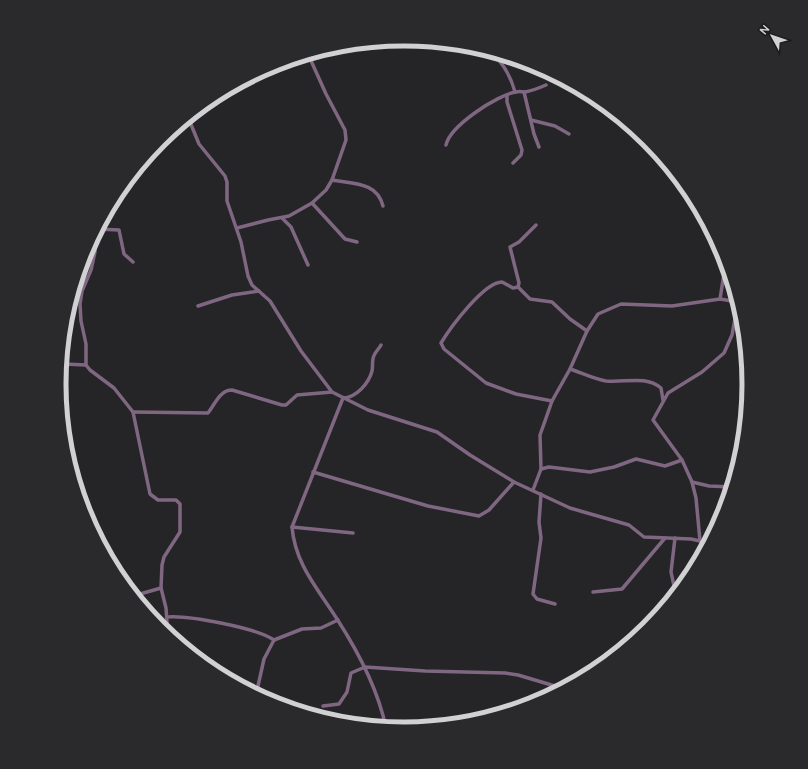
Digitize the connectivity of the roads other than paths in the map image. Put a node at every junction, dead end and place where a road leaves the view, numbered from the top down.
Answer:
1 (497, 59) edge
2 (311, 60) edge
3 (546, 85) dead end
4 (515, 92) junction
5 (524, 92) junction
6 (507, 95) junction
7 (531, 120) junction
8 (190, 122) edge
9 (569, 134) dead end
10 (446, 145) dead end
11 (539, 147) dead end
12 (513, 163) dead end
13 (332, 180) junction
14 (312, 203) junction
15 (383, 206) dead end
16 (283, 218) junction
17 (536, 224) dead end
18 (237, 228) junction
19 (103, 229) edge
20 (357, 242) dead end
21 (96, 245) edge
22 (133, 262) dead end
23 (308, 265) dead end
24 (724, 273) edge
25 (518, 287) junction
26 (259, 291) junction
27 (720, 299) junction
28 (732, 301) edge
29 (198, 306) dead end
30 (735, 316) edge
31 (586, 331) junction
32 (381, 345) dead end
33 (66, 364) edge
34 (86, 365) junction
35 (570, 369) junction
36 (332, 392) junction
37 (343, 398) junction
38 (552, 401) junction
39 (664, 401) junction
40 (133, 412) junction
41 (682, 460) junction
42 (541, 469) junction
43 (313, 472) junction
44 (514, 482) junction
45 (692, 482) junction
46 (727, 487) edge
47 (533, 490) junction
48 (541, 494) junction
49 (292, 527) junction
50 (353, 533) dead end
51 (665, 538) junction
52 (675, 538) junction
53 (700, 541) junction
54 (703, 543) edge
55 (161, 588) junction
56 (675, 589) edge
57 (593, 592) dead end
58 (138, 595) edge
59 (555, 604) dead end
60 (167, 617) junction
61 (338, 620) junction
62 (167, 626) edge
63 (274, 640) junction
64 (365, 667) junction
65 (558, 686) edge
66 (257, 689) edge
67 (323, 706) dead end
68 (385, 722) edge

1 - 4 street
2 - 13 street
3 - 5 street
4 - 5 street
4 - 6 street
5 - 7 street
6 - 10 street
6 - 12 street
7 - 9 street
7 - 11 street
8 - 18 street
13 - 14 street
13 - 15 street
14 - 16 street
14 - 20 street
16 - 18 street
16 - 23 street
17 - 25 street
18 - 26 street
19 - 22 street
21 - 34 street
24 - 27 street
25 - 31 street
25 - 38 street
26 - 29 street
26 - 36 street
27 - 28 street
27 - 31 street
30 - 39 street
31 - 35 street
32 - 37 street
33 - 34 street
34 - 40 street
35 - 38 street
35 - 39 street
36 - 37 street
36 - 40 street
37 - 43 street
37 - 44 street
38 - 42 street
39 - 41 street
40 - 55 street
41 - 42 street
41 - 45 street
42 - 47 street
43 - 44 street
43 - 49 street
44 - 47 street
45 - 46 street
45 - 53 street
47 - 48 street
48 - 51 street
48 - 59 street
49 - 50 street
49 - 61 street
51 - 52 street
51 - 57 street
52 - 53 street
52 - 56 street
53 - 54 street
55 - 58 street
55 - 60 street
60 - 62 street
60 - 63 street
61 - 63 street
61 - 64 street
63 - 66 street
64 - 65 street
64 - 67 street
64 - 68 street

